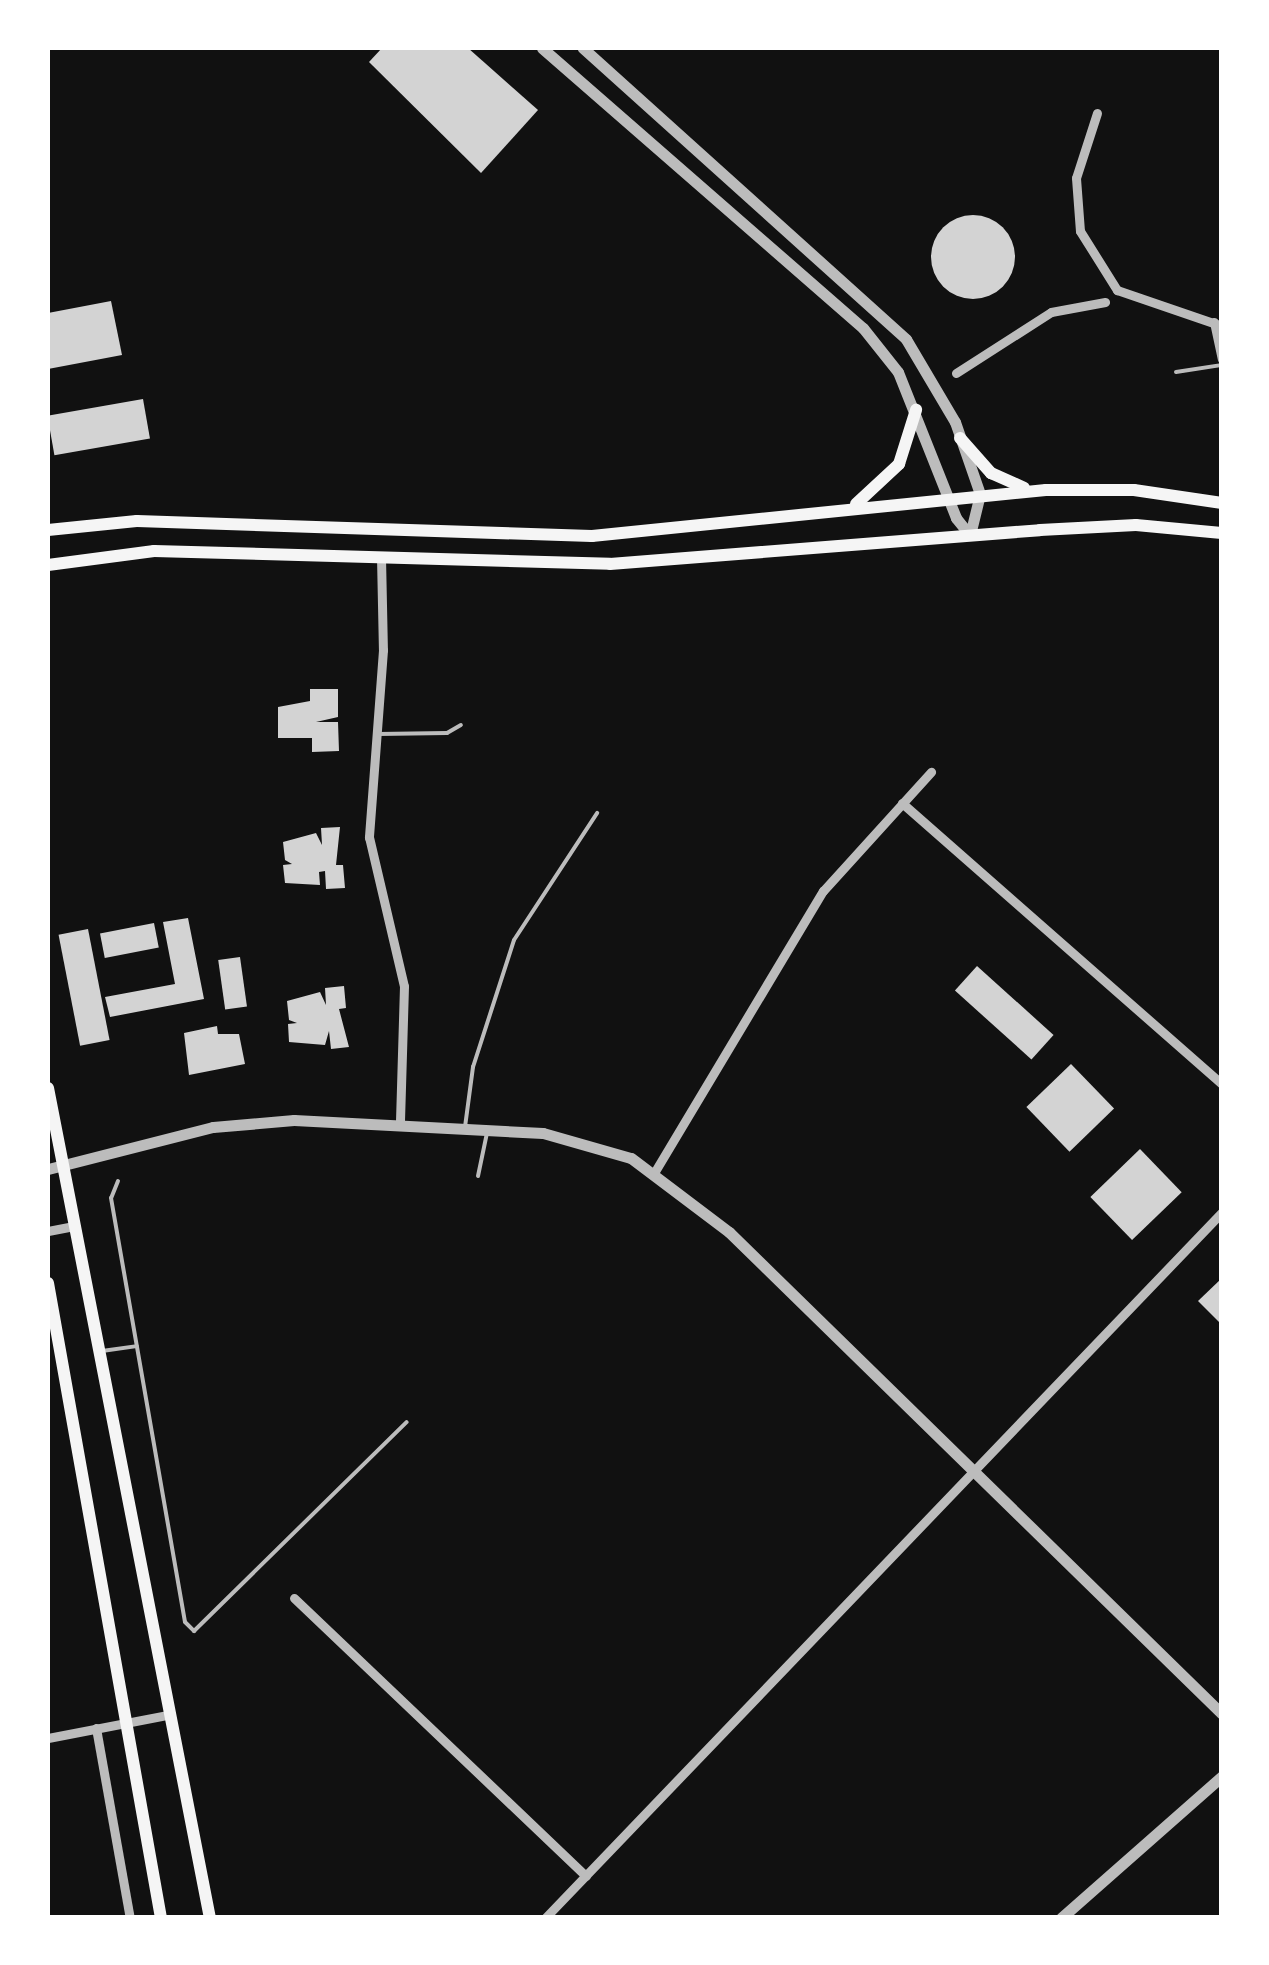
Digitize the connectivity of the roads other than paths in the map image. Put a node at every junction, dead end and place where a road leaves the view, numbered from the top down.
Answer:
1 (542, 48) edge
2 (584, 48) edge
3 (1097, 113) dead end
4 (1106, 302) dead end
5 (1218, 324) edge
6 (1222, 362) edge
7 (1176, 372) dead end
8 (956, 373) dead end
9 (916, 410) junction
10 (960, 438) junction
11 (1046, 490) junction
12 (980, 494) junction
13 (948, 497) junction
14 (1222, 503) edge
15 (849, 508) junction
16 (48, 530) edge
17 (1222, 533) edge
18 (970, 535) junction
19 (380, 557) junction
20 (48, 565) edge
21 (462, 725) dead end
22 (374, 734) junction
23 (931, 772) dead end
24 (902, 802) junction
25 (597, 814) dead end
26 (1222, 1084) edge
27 (48, 1088) edge
28 (400, 1122) junction
29 (465, 1127) junction
30 (488, 1128) junction
31 (55, 1168) edge
32 (654, 1173) junction
33 (478, 1176) dead end
34 (118, 1181) dead end
35 (1222, 1212) edge
36 (73, 1226) junction
37 (48, 1230) edge
38 (48, 1283) edge
39 (137, 1346) junction
40 (98, 1352) junction
41 (407, 1422) dead end
42 (976, 1472) junction
43 (294, 1598) dead end
44 (1222, 1714) edge
45 (168, 1715) junction
46 (126, 1723) junction
47 (96, 1728) junction
48 (48, 1738) edge
49 (1222, 1776) edge
50 (586, 1876) junction
51 (130, 1918) edge
52 (161, 1918) edge
53 (210, 1918) edge
54 (545, 1918) edge
55 (1062, 1918) edge

1 - 9 street
2 - 10 street
3 - 5 street
4 - 8 street
5 - 6 street
6 - 7 lane
9 - 13 street
9 - 15 main road
10 - 11 main road
10 - 12 street
11 - 12 main road
11 - 14 main road
12 - 13 main road
12 - 18 street
13 - 15 main road
13 - 18 street
15 - 16 main road
17 - 18 main road
18 - 19 main road
19 - 20 main road
19 - 22 street
21 - 22 lane
22 - 28 street
23 - 24 street
24 - 26 street
24 - 32 street
25 - 29 lane
27 - 31 main road
28 - 29 street
28 - 31 street
29 - 30 street
30 - 32 street
30 - 33 lane
31 - 36 main road
32 - 42 street
34 - 39 lane
35 - 42 street
36 - 37 street
36 - 40 main road
38 - 46 main road
39 - 40 lane
39 - 41 lane
40 - 45 main road
42 - 44 street
42 - 50 street
43 - 50 street
45 - 46 street
45 - 53 main road
46 - 47 street
46 - 52 main road
47 - 48 street
47 - 51 street
49 - 55 street
50 - 54 street

